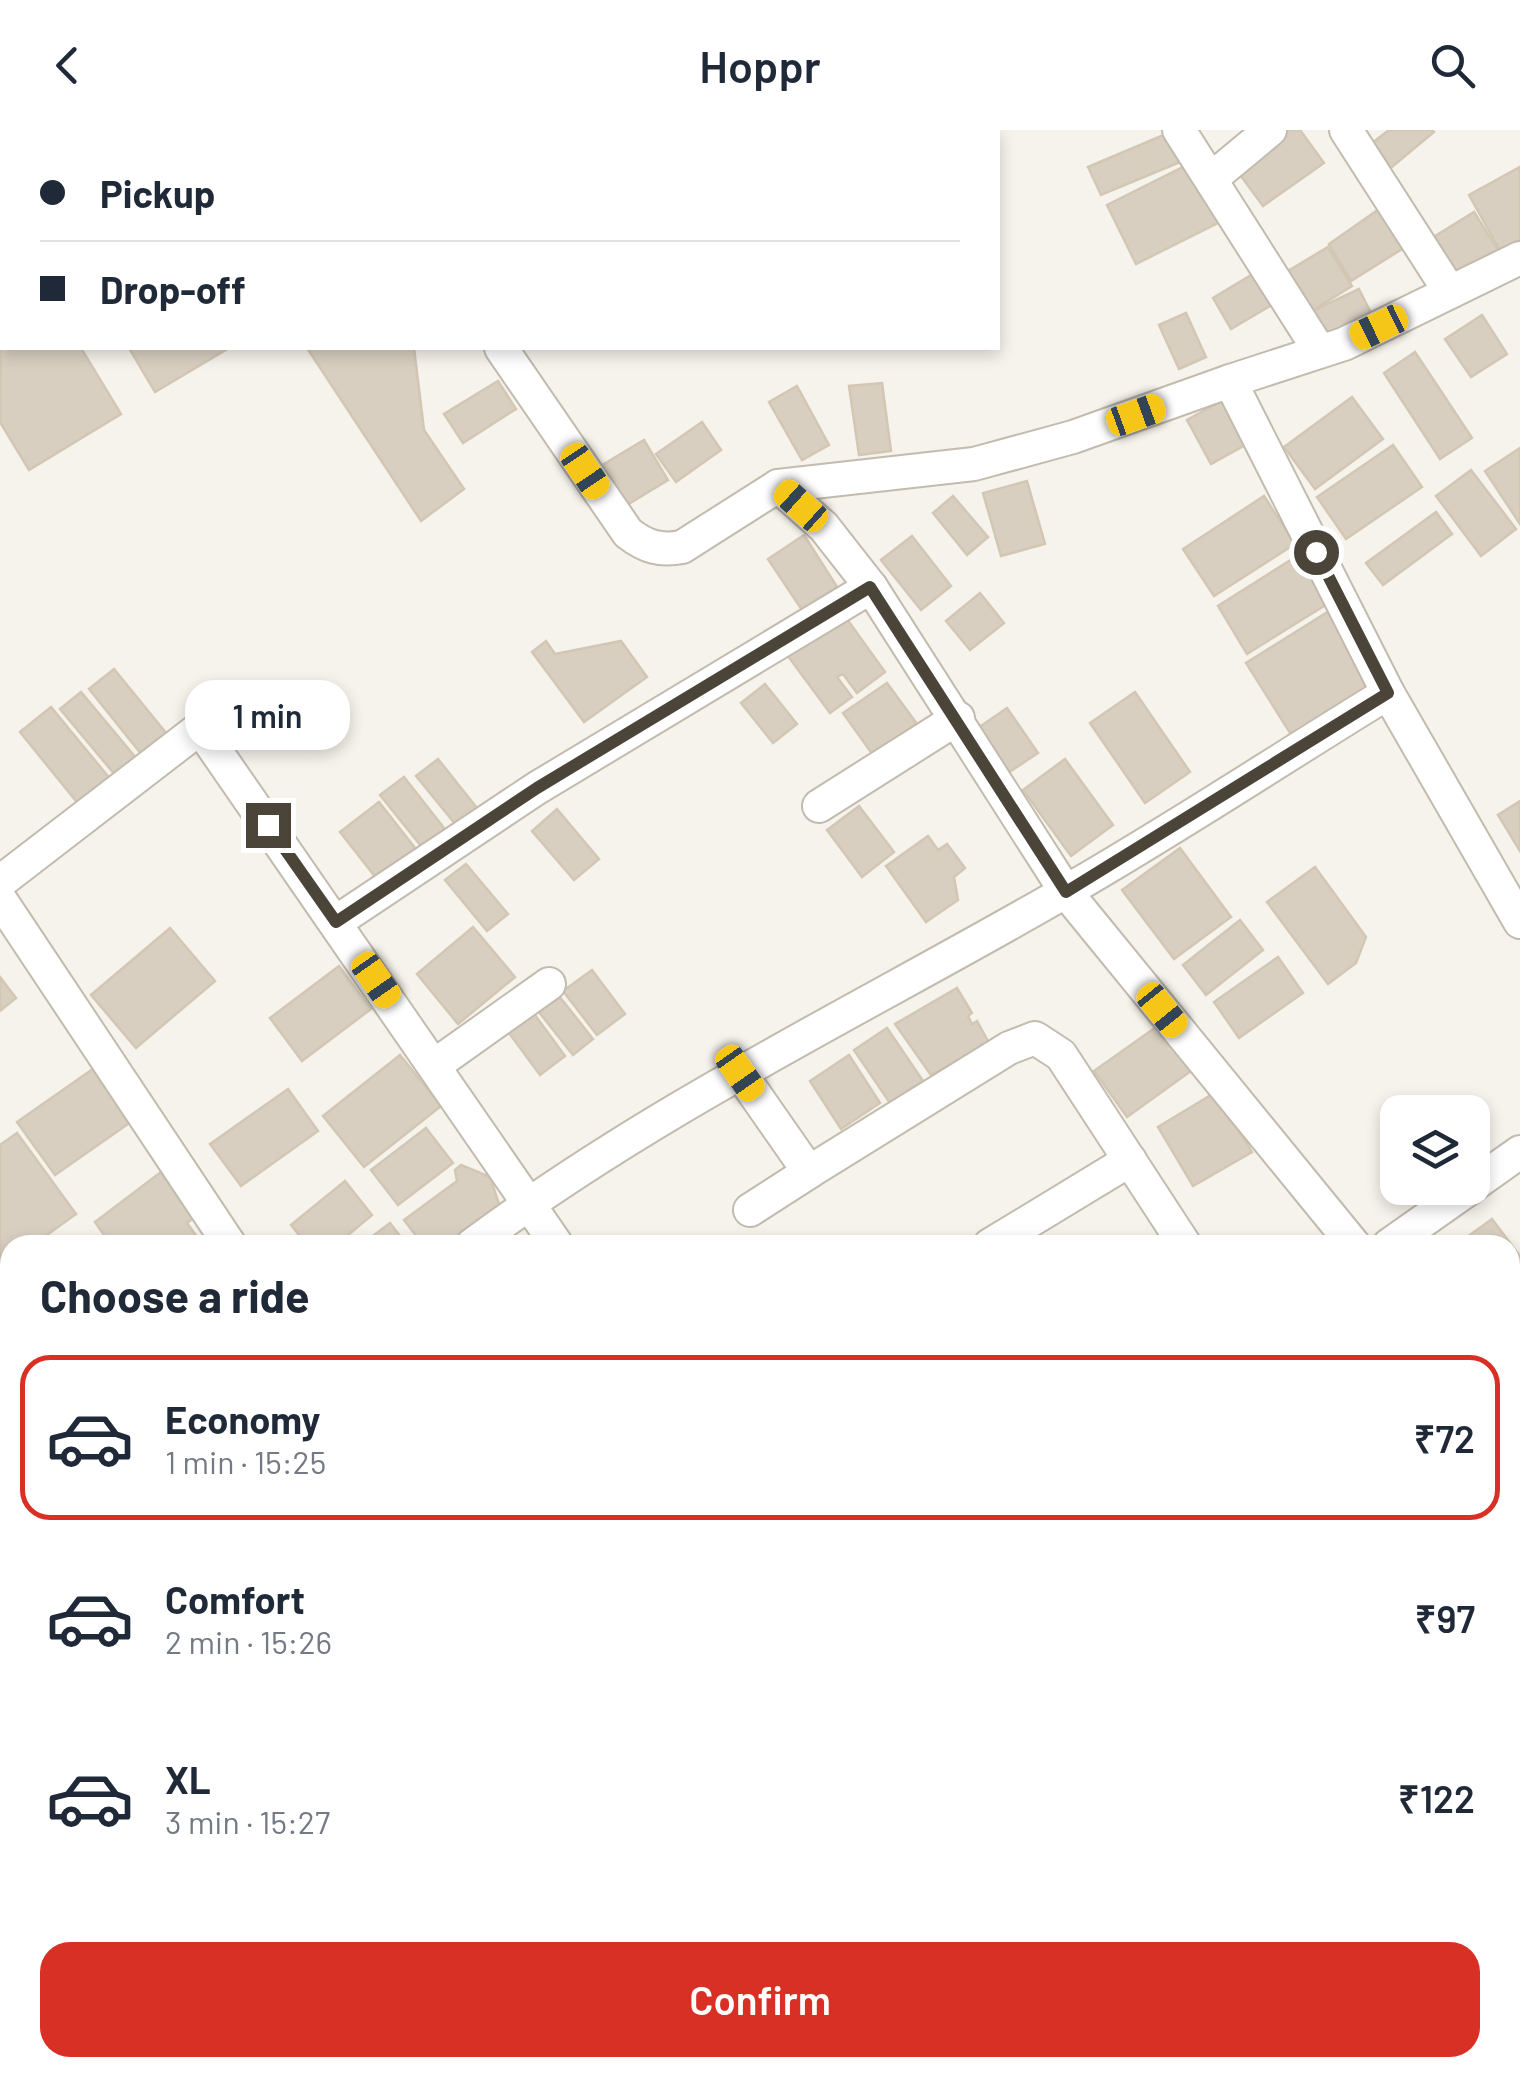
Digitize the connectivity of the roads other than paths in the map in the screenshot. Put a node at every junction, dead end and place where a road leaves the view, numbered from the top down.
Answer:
1 (1179, 130) edge
2 (1270, 130) edge
3 (1346, 130) edge
4 (1210, 179) junction
5 (1520, 258) edge
6 (1450, 292) junction
7 (503, 350) edge
8 (1319, 350) junction
9 (1230, 381) junction
10 (778, 486) junction
11 (870, 587) junction
12 (1388, 693) junction
13 (958, 718) junction
14 (819, 806) dead end
15 (0, 882) edge
16 (1066, 892) junction
17 (0, 899) edge
18 (336, 922) junction
19 (1520, 922) edge
20 (549, 984) dead end
21 (436, 1065) junction
22 (740, 1073) junction
23 (1520, 1152) edge
24 (1130, 1160) junction
25 (808, 1172) junction
26 (1490, 1173) edge
27 (530, 1202) junction
28 (1445, 1205) edge
29 (750, 1210) dead end
30 (223, 1235) edge
31 (485, 1235) edge
32 (551, 1235) edge
33 (1007, 1235) edge
34 (1179, 1235) edge
35 (1346, 1235) edge
36 (1403, 1235) edge

1 - 4 street
2 - 4 street
3 - 6 street
4 - 8 street
5 - 6 street
6 - 8 street
7 - 10 street
8 - 9 street
9 - 10 street
9 - 12 street
10 - 11 street
11 - 13 street
11 - 18 street
12 - 16 street
12 - 19 street
13 - 14 street
13 - 16 street
15 - 18 street
16 - 22 street
16 - 35 street
17 - 30 street
18 - 21 street
20 - 21 street
21 - 27 street
22 - 25 street
22 - 27 street
23 - 26 street
24 - 25 street
24 - 33 street
24 - 34 street
25 - 29 street
27 - 31 street
27 - 32 street
28 - 36 street

